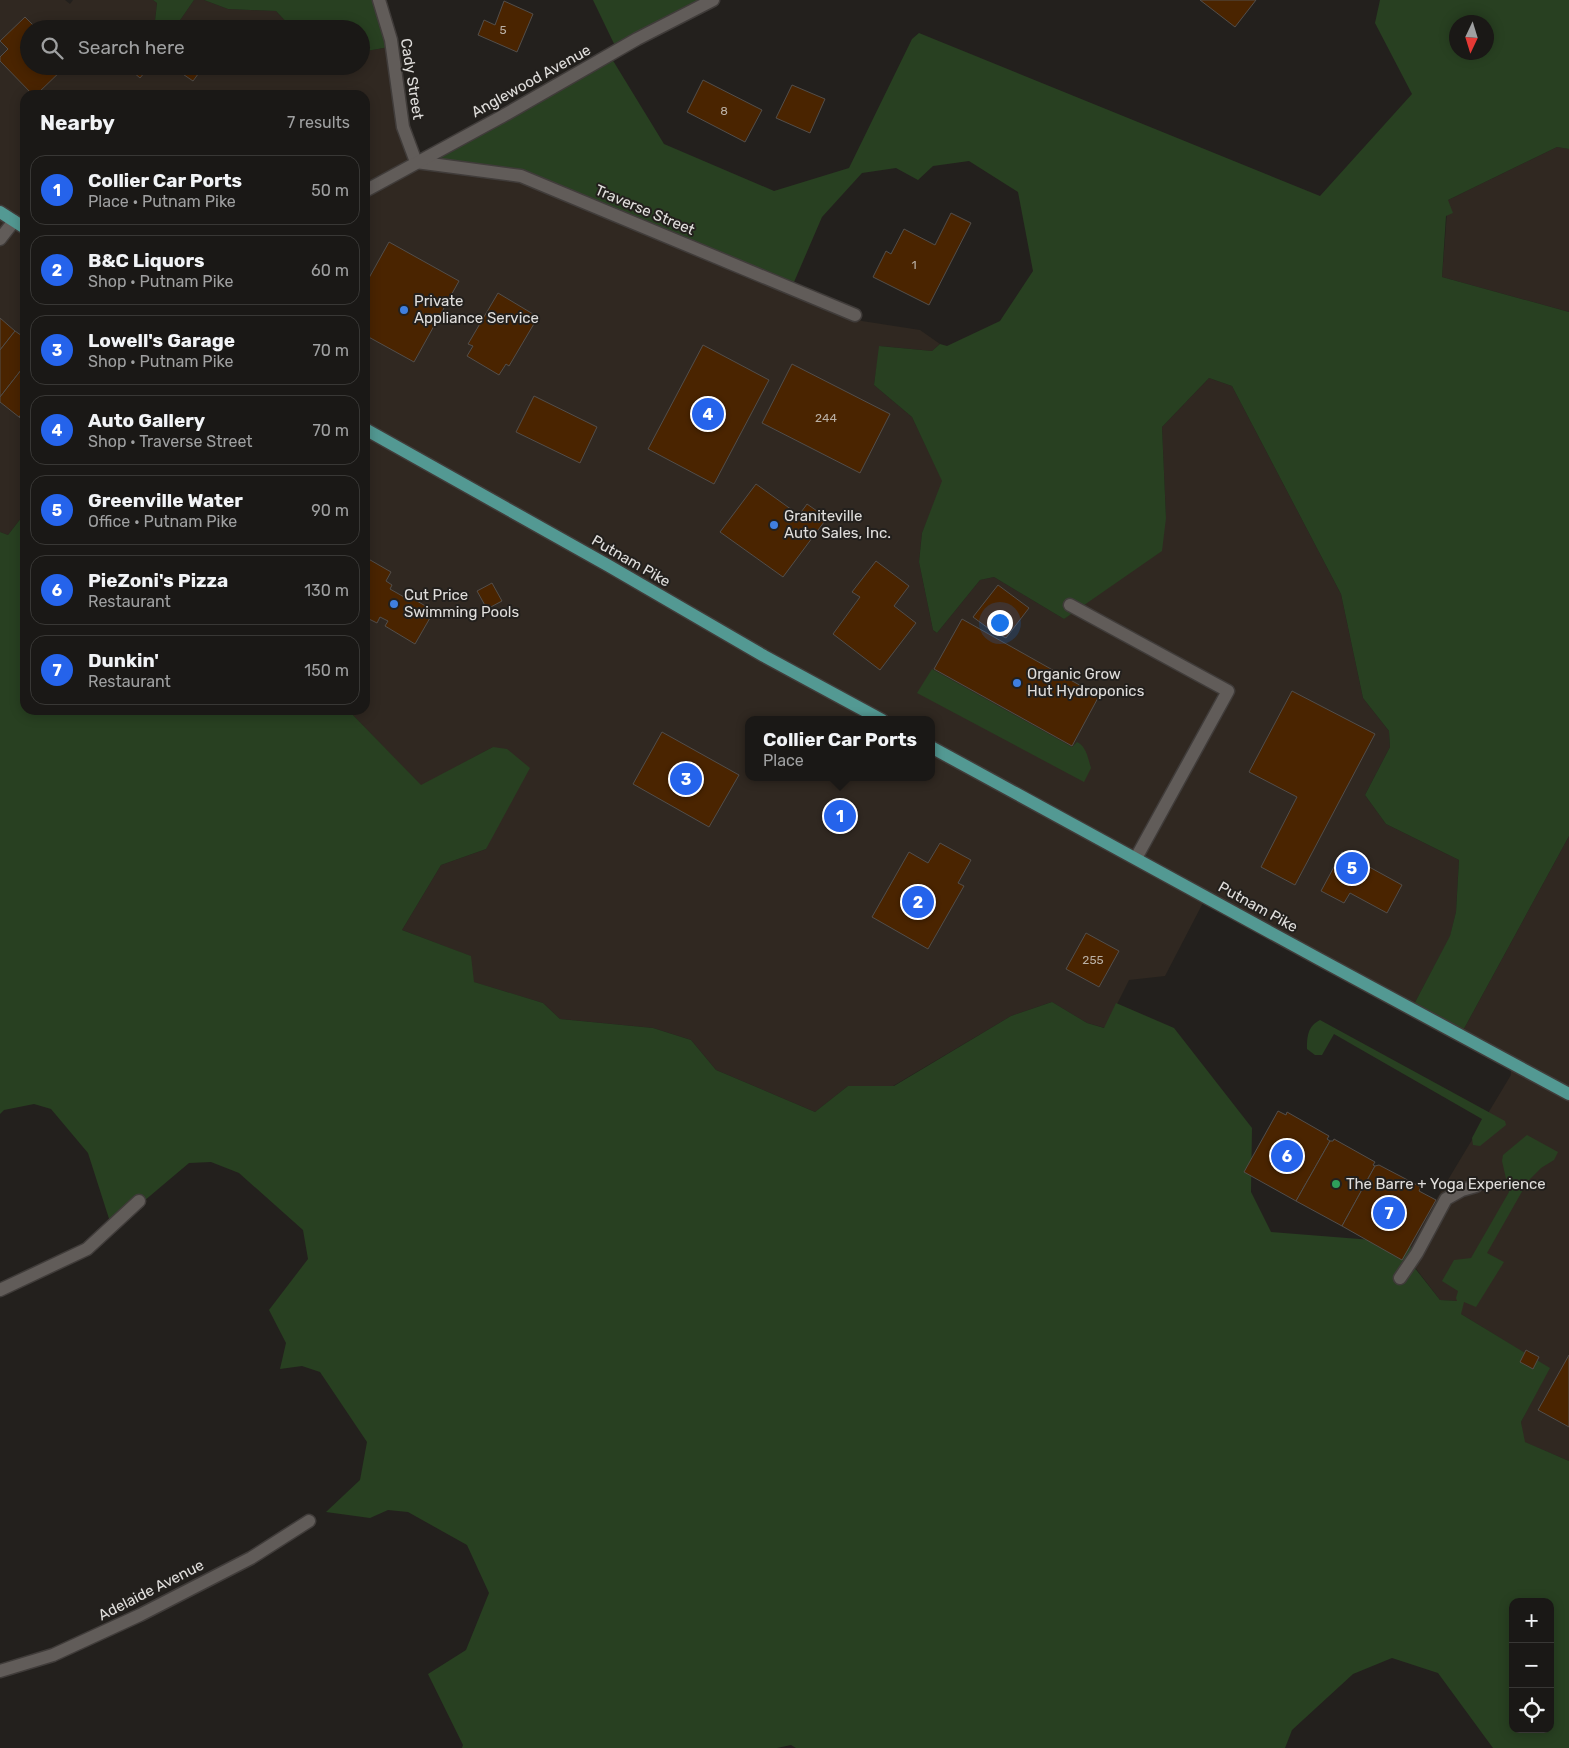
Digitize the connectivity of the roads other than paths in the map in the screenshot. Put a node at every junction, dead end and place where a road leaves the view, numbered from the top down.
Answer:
1 (379, 0) edge
2 (713, 0) edge
3 (416, 162) junction
4 (370, 188) edge
5 (0, 212) edge
6 (20, 224) edge
7 (0, 239) edge
8 (855, 315) dead end
9 (370, 432) edge
10 (1070, 605) dead end
11 (875, 716) edge
12 (935, 749) edge
13 (1136, 858) junction
14 (1569, 1094) edge
15 (1476, 1186) dead end
16 (139, 1201) dead end
17 (1400, 1278) dead end
18 (0, 1290) edge
19 (308, 1521) dead end
20 (0, 1671) edge

1 - 3 street, Cady Street
2 - 3 street, Anglewood Avenue
3 - 4 street, Anglewood Avenue
3 - 8 street, Traverse Street
5 - 6 main road
6 - 7 street
9 - 11 main road, Putnam Pike
10 - 13 street
12 - 13 main road, Putnam Pike
13 - 14 main road, Putnam Pike
15 - 17 street
16 - 18 street
19 - 20 street, Adelaide Avenue

